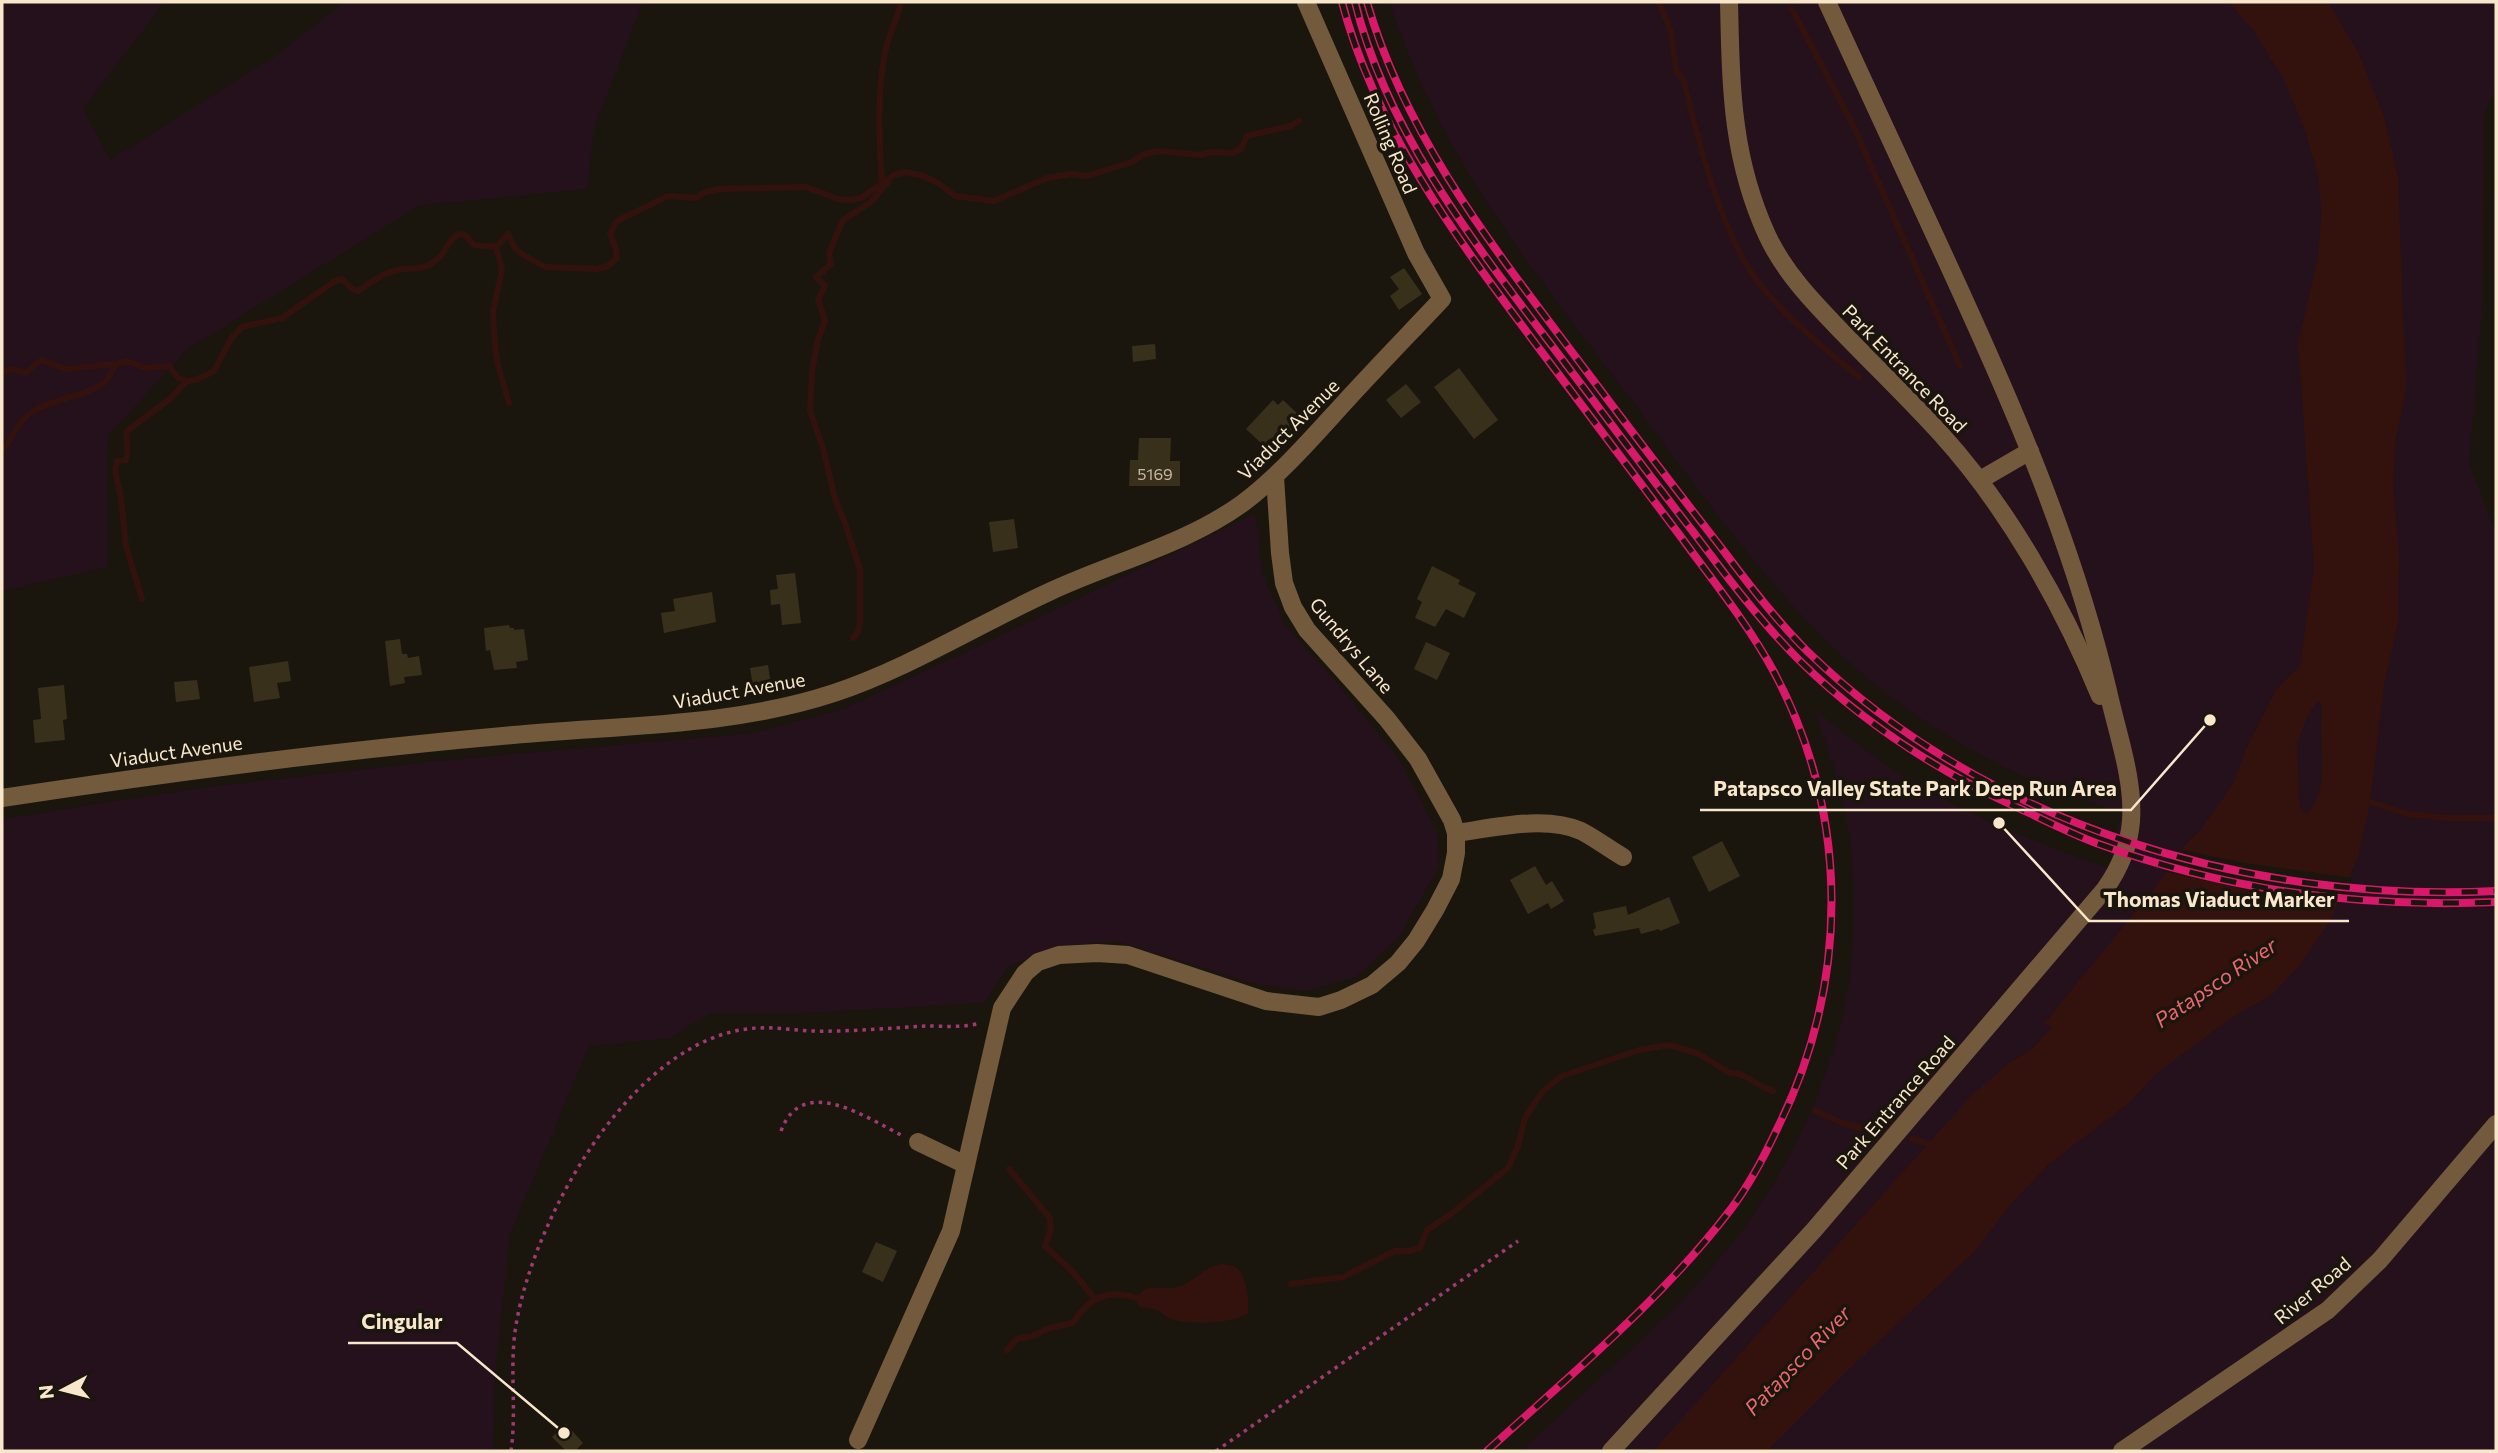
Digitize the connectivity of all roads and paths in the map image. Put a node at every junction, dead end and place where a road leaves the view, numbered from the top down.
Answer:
1 (1306, 2) edge
2 (1729, 2) edge
3 (1827, 2) edge
4 (1442, 299) joint
5 (2030, 451) junction
6 (1275, 477) junction
7 (1980, 480) junction
8 (2120, 744) junction
9 (2, 798) edge
10 (1454, 827) junction
11 (1623, 857) dead end
12 (1002, 1008) junction
13 (2496, 1124) edge
14 (781, 1131) dead end
15 (918, 1142) joint
16 (966, 1165) junction
17 (1518, 1241) dead end
18 (858, 1440) dead end
19 (511, 1451) edge
20 (1216, 1451) edge
21 (1611, 1451) edge
22 (2122, 1451) edge

1 - 4 street, Rolling Road
2 - 7 street, Park Entrance Road
3 - 5 street, Park Entrance Road
4 - 6 street, Viaduct Avenue
5 - 7 street
5 - 8 street, Park Entrance Road
6 - 9 street, Viaduct Avenue
6 - 10 street, Gundrys Lane
7 - 8 street, Park Entrance Road
8 - 21 street, Park Entrance Road
10 - 11 street
10 - 12 street
12 - 16 street
12 - 19 path
13 - 22 street, River Road
14 - 15 path
15 - 16 street
16 - 18 street
17 - 20 path

